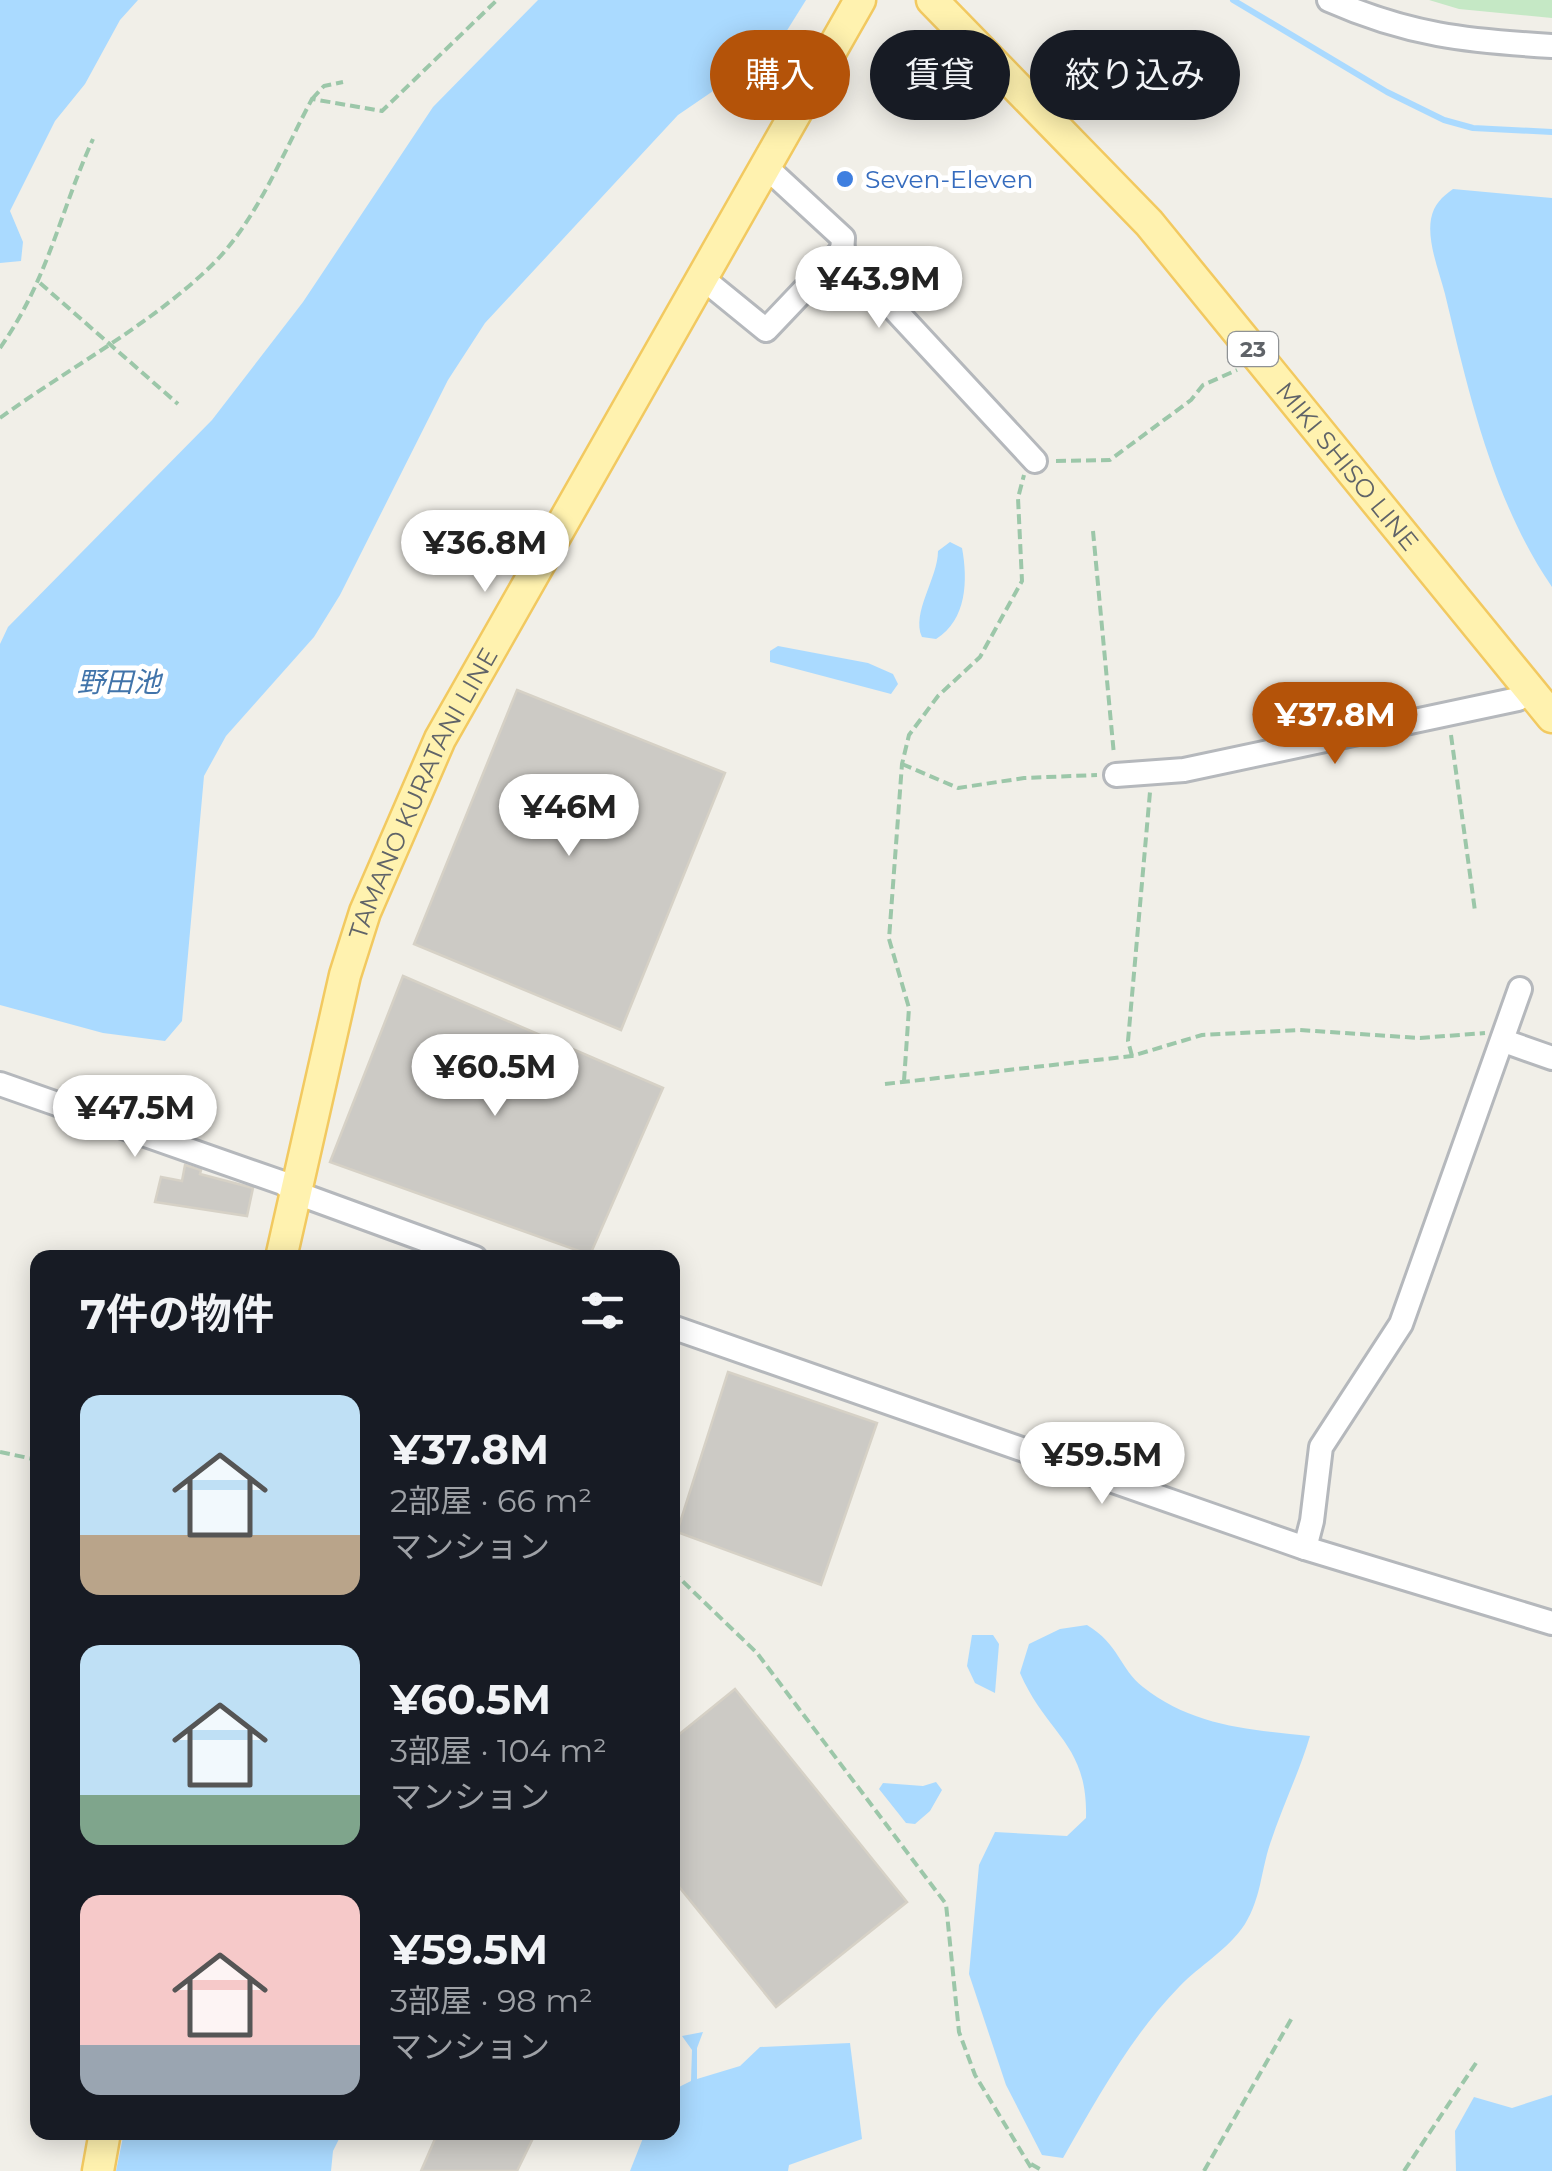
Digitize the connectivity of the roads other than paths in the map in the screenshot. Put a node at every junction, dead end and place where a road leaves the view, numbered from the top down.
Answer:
1 (860, 0) edge
2 (932, 0) edge
3 (1328, 0) edge
4 (1552, 46) edge
5 (764, 166) junction
6 (843, 248) junction
7 (702, 276) junction
8 (1035, 462) road end
9 (1528, 689) junction
10 (1552, 717) edge
11 (1116, 775) road end
12 (1520, 989) dead end
13 (1504, 1041) junction
14 (1552, 1058) edge
15 (0, 1084) edge
16 (294, 1192) junction
17 (283, 1250) edge
18 (453, 1250) edge
19 (680, 1330) edge
20 (1304, 1548) junction
21 (1552, 1623) edge
22 (104, 2140) edge
23 (98, 2171) edge

1 - 5 main road, TAMANO KURATANI LINE
2 - 9 main road, MIKI SHISO LINE / 23
3 - 4 street
5 - 6 street
5 - 7 main road, TAMANO KURATANI LINE
6 - 7 street
6 - 8 street
7 - 16 main road, TAMANO KURATANI LINE
9 - 10 main road, MIKI SHISO LINE / 23
9 - 11 street
12 - 13 street
13 - 14 street
13 - 20 street
15 - 16 street
16 - 17 main road, TAMANO KURATANI LINE
16 - 18 street
19 - 20 street
20 - 21 street
22 - 23 main road

